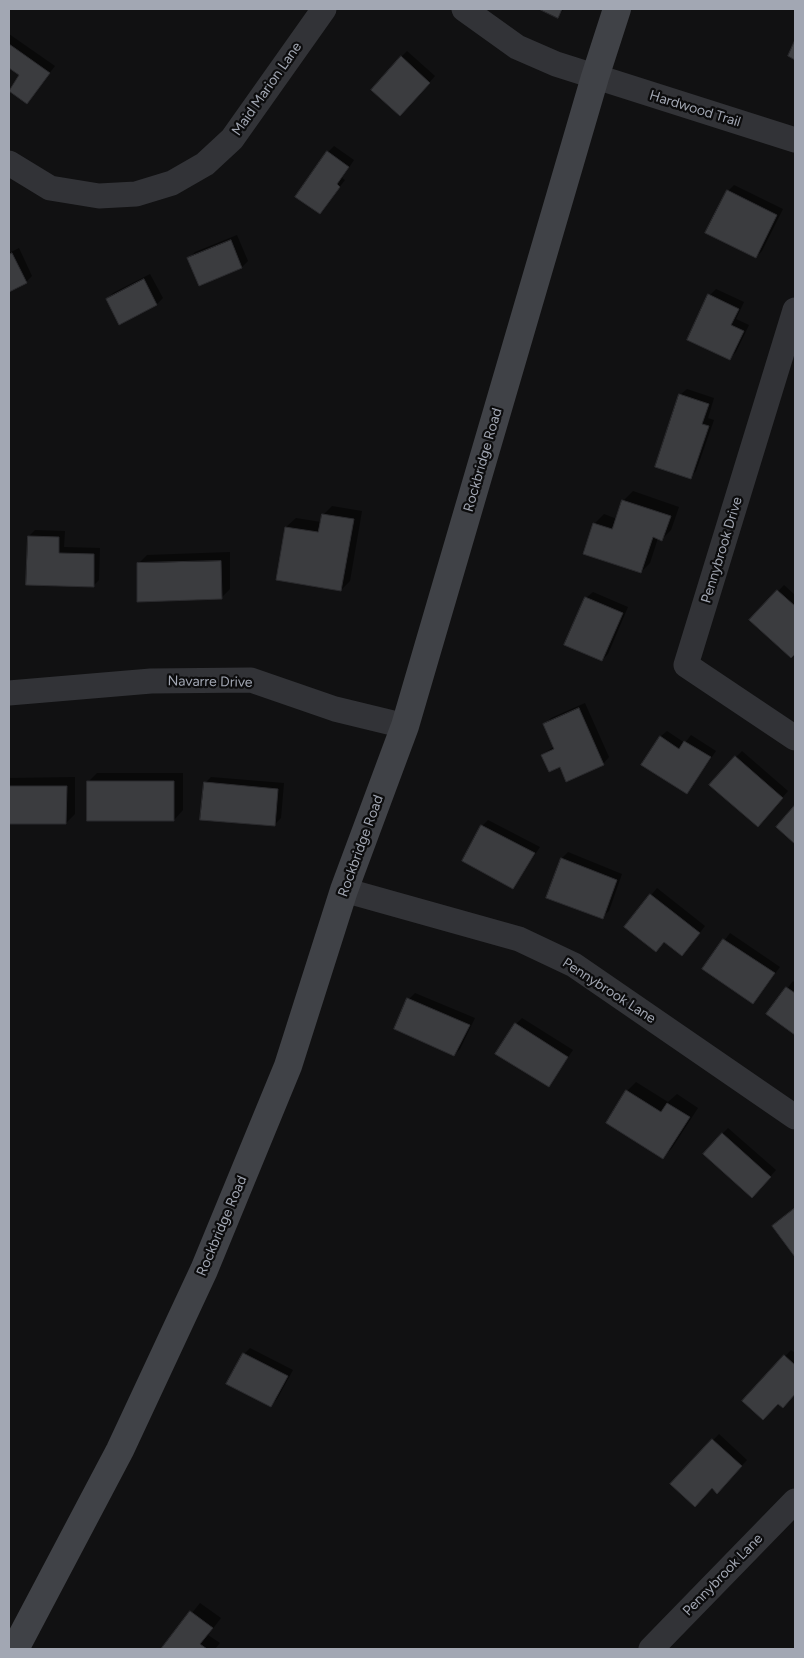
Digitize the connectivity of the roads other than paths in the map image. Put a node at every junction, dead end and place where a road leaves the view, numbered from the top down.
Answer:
1 (324, 9) edge
2 (464, 9) edge
3 (617, 9) edge
4 (595, 77) junction
5 (795, 140) edge
6 (9, 162) edge
7 (795, 310) edge
8 (9, 693) edge
9 (405, 726) junction
10 (795, 738) edge
11 (344, 890) junction
12 (795, 1117) edge
13 (795, 1501) edge
14 (15, 1649) edge
15 (651, 1649) edge

1 - 6 street, Maid Marion Lane
2 - 4 street, Hardwood Trail
3 - 4 main road, Rockbridge Road
4 - 5 street, Hardwood Trail
4 - 9 main road, Rockbridge Road
7 - 10 street, Pennybrook Drive
8 - 9 street, Navarre Drive
9 - 11 main road, Rockbridge Road
11 - 12 street, Pennybrook Lane
11 - 14 main road, Rockbridge Road
13 - 15 street, Pennybrook Lane

